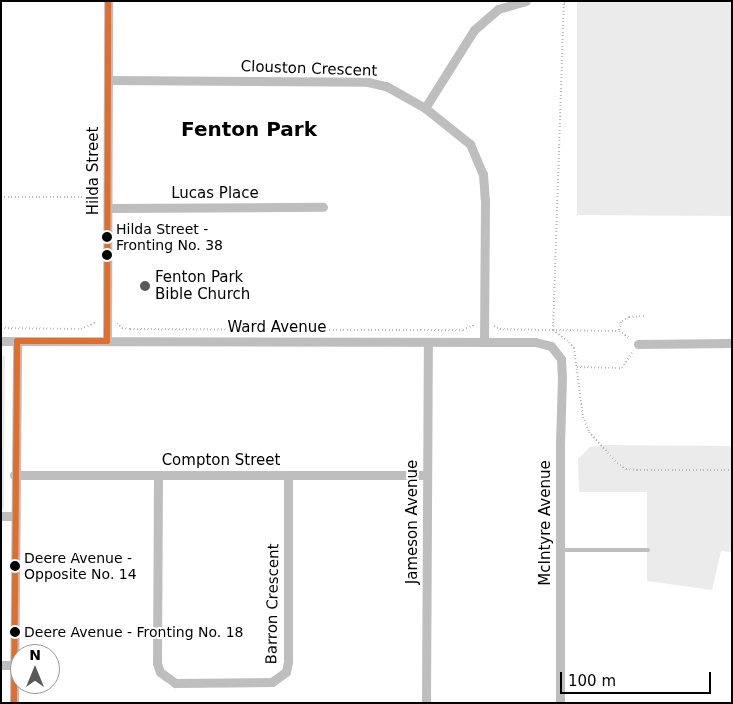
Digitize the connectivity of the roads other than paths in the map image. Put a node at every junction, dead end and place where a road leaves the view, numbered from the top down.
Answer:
1 (108, 1) edge
2 (526, 1) edge
3 (501, 5) edge
4 (108, 80) junction
5 (425, 108) junction
6 (323, 207) dead end
7 (108, 208) junction
8 (1, 341) edge
9 (17, 341) junction
10 (107, 341) junction
11 (428, 342) junction
12 (484, 342) junction
13 (732, 343) edge
14 (638, 344) road end
15 (551, 346) joint
16 (14, 475) junction
17 (158, 475) junction
18 (426, 475) junction
19 (288, 476) junction
20 (1, 516) edge
21 (15, 516) junction
22 (560, 550) junction
23 (648, 550) dead end
24 (13, 644) edge
25 (426, 703) edge
26 (560, 703) edge

1 - 4 street, Hilda Street
2 - 3 street
3 - 5 street
4 - 5 street, Clouston Crescent
4 - 7 street, Hilda Street
5 - 12 street, Clouston Crescent
6 - 7 street, Lucas Place
7 - 10 street, Hilda Street
8 - 9 street, Ward Avenue
9 - 10 street, Ward Avenue
9 - 16 street
10 - 11 street, Ward Avenue
11 - 12 street, Ward Avenue
11 - 18 street, Jameson Avenue
12 - 15 street, Ward Avenue
13 - 14 street
15 - 22 street, McIntyre Avenue
16 - 17 street, Compton Street
16 - 21 street
17 - 19 street, Compton Street
17 - 19 street, Barron Crescent
18 - 19 street, Compton Street
18 - 25 street, Jameson Avenue
20 - 21 street
21 - 24 street
22 - 23 lane
22 - 26 street, McIntyre Avenue

